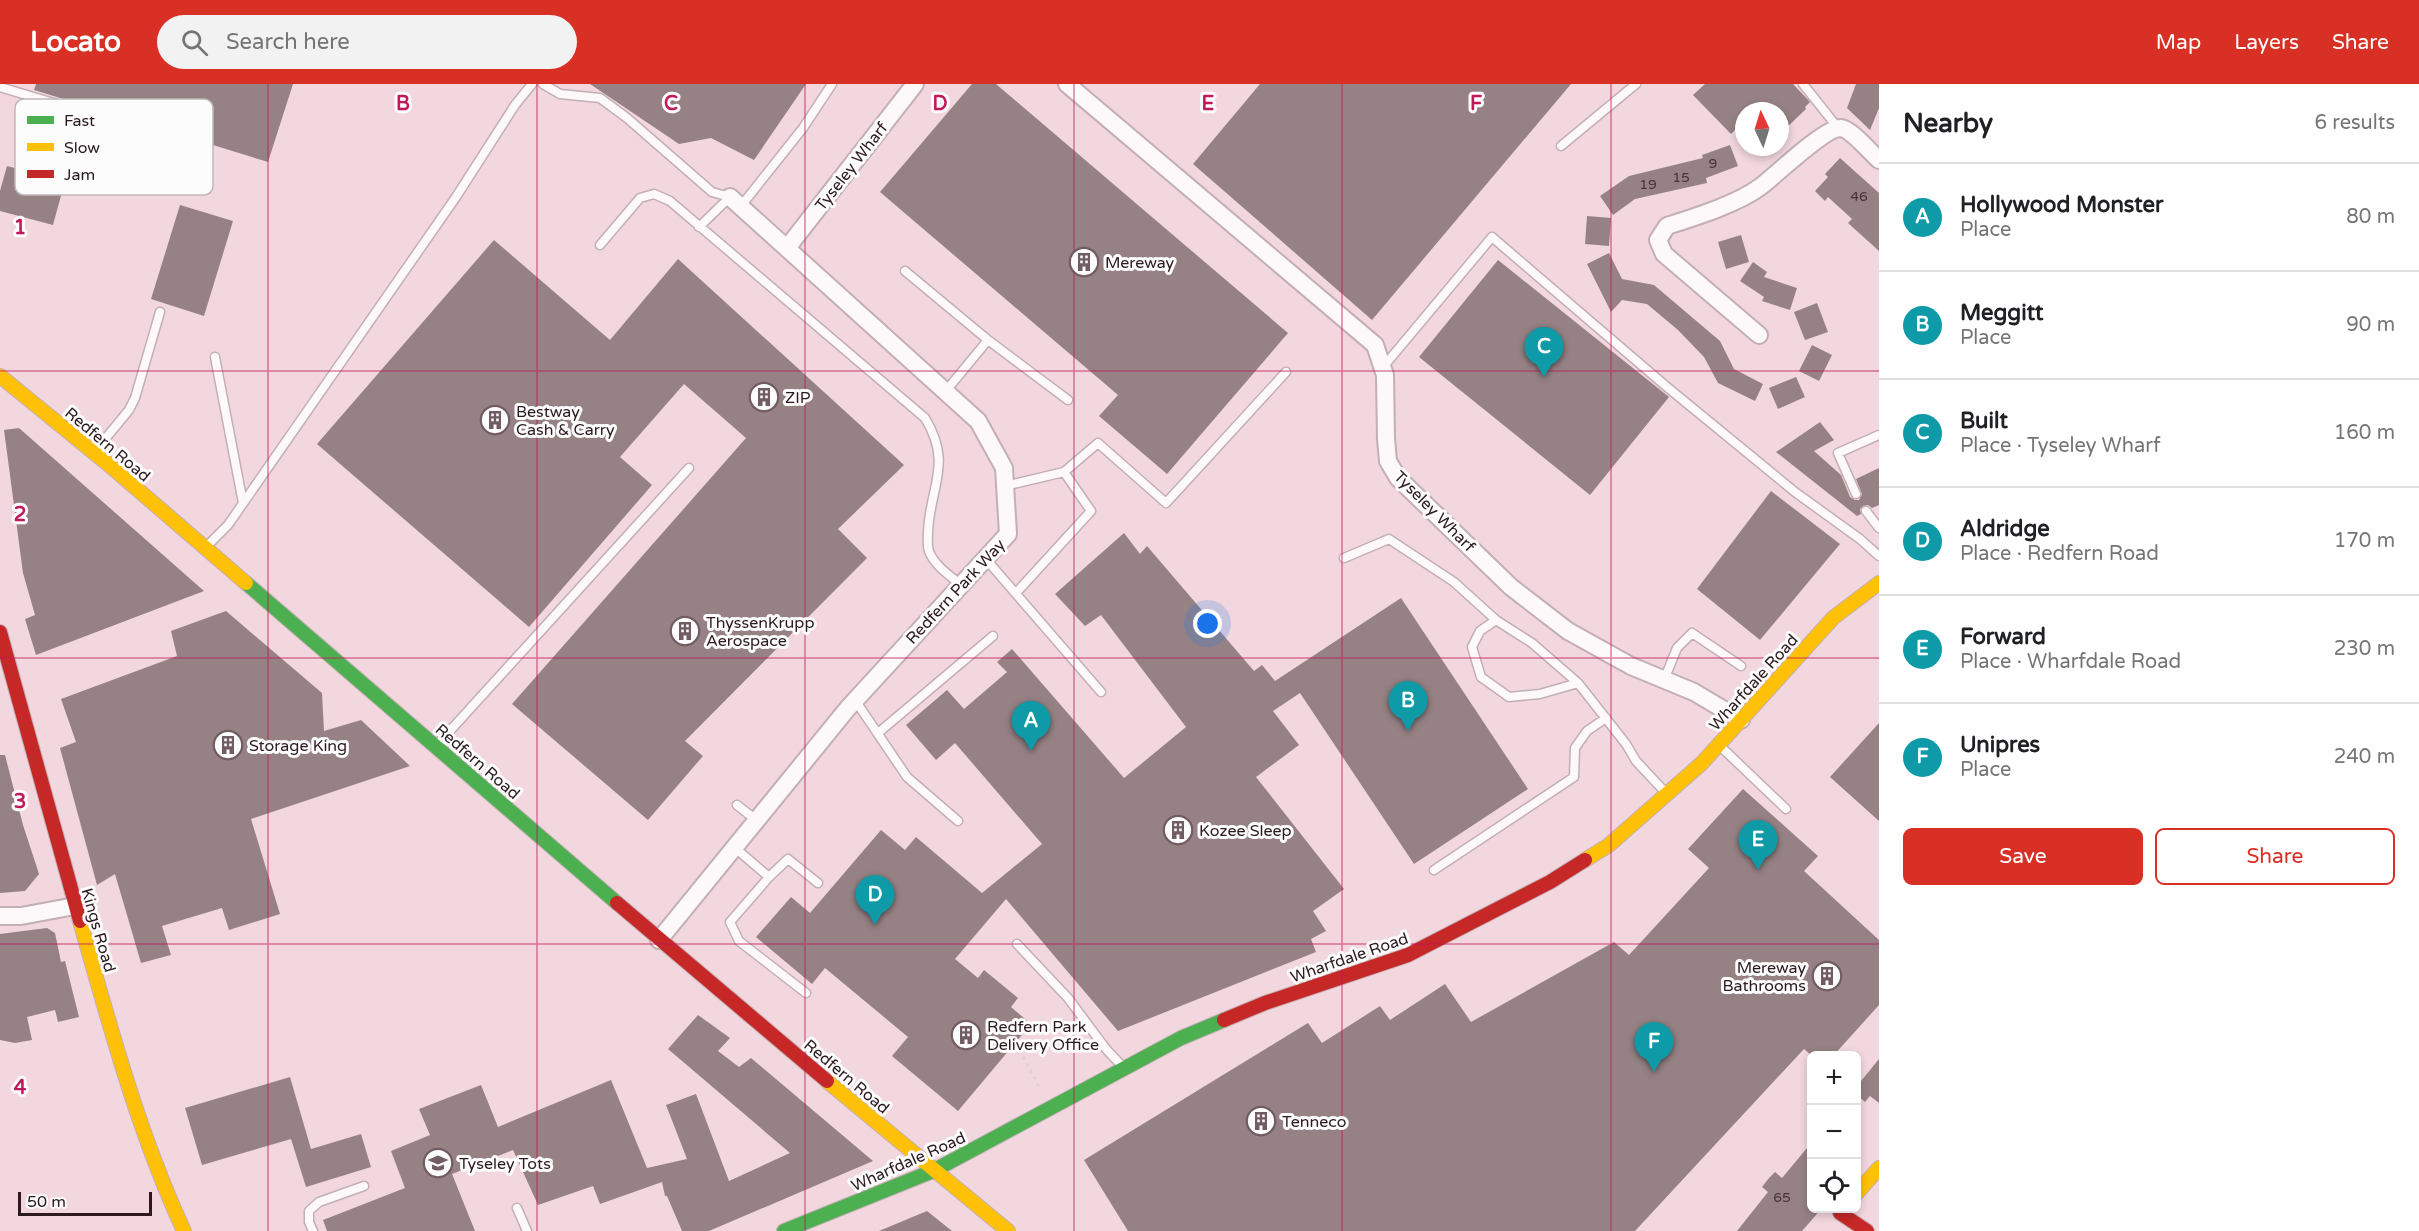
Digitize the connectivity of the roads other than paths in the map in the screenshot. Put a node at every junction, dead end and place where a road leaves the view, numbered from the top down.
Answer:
1 (532, 84) edge
2 (543, 84) edge
3 (832, 84) edge
4 (915, 84) edge
5 (1068, 84) edge
6 (1803, 84) edge
7 (1630, 86) edge
8 (0, 87) edge
9 (40, 99) edge
10 (1842, 129) junction
11 (1561, 146) dead end
12 (1879, 160) edge
13 (736, 202) junction
14 (699, 227) junction
15 (600, 244) dead end
16 (787, 248) junction
17 (905, 271) dead end
18 (160, 312) dead end
19 (1759, 335) dead end
20 (988, 340) junction
21 (215, 357) dead end
22 (1384, 366) junction
23 (1286, 372) dead end
24 (0, 376) edge
25 (945, 392) junction
26 (1068, 400) dead end
27 (1879, 435) edge
28 (94, 453) junction
29 (689, 468) dead end
30 (1064, 472) junction
31 (1005, 486) junction
32 (1856, 494) dead end
33 (243, 502) junction
34 (1866, 511) dead end
35 (1879, 528) edge
36 (205, 548) junction
37 (1879, 556) edge
38 (985, 558) junction
39 (1344, 558) dead end
40 (1879, 583) edge
41 (961, 585) junction
42 (1016, 593) junction
43 (1496, 620) junction
44 (0, 632) edge
45 (993, 636) dead end
46 (1741, 666) dead end
47 (1664, 680) junction
48 (1578, 683) junction
49 (1101, 692) dead end
50 (855, 700) junction
51 (1606, 718) junction
52 (1741, 720) junction
53 (878, 733) junction
54 (1719, 745) junction
55 (436, 747) junction
56 (1667, 794) junction
57 (736, 805) dead end
58 (1786, 809) dead end
59 (756, 820) junction
60 (958, 820) dead end
61 (734, 848) junction
62 (1434, 870) dead end
63 (769, 877) junction
64 (818, 882) dead end
65 (75, 906) junction
66 (0, 916) edge
67 (659, 940) junction
68 (1017, 945) dead end
69 (806, 993) dead end
70 (1124, 1068) junction
71 (1879, 1168) edge
72 (933, 1171) junction
73 (364, 1186) dead end
74 (1861, 1189) edge
75 (517, 1208) dead end
76 (1839, 1214) edge
77 (184, 1231) edge
78 (313, 1231) edge
79 (527, 1231) edge
80 (784, 1231) edge
81 (1008, 1231) edge
82 (1867, 1231) edge

1 - 33 lane
2 - 13 lane
3 - 13 lane
4 - 16 street, Tyseley Wharf
5 - 22 street, Tyseley Wharf
6 - 10 lane
7 - 11 lane
8 - 9 lane
10 - 12 street
10 - 19 street
13 - 14 lane
13 - 16 street, Redfern Park Way
14 - 15 lane
14 - 41 lane
16 - 25 street, Redfern Park Way
17 - 20 lane
18 - 28 lane
20 - 25 lane
20 - 26 lane
21 - 33 lane
22 - 37 lane
22 - 47 street, Tyseley Wharf
23 - 30 lane
24 - 28 street, Redfern Road
25 - 31 street, Redfern Park Way
27 - 32 lane
28 - 36 street, Redfern Road
29 - 55 lane
30 - 31 lane
30 - 42 lane
31 - 38 street, Redfern Park Way
33 - 36 lane
34 - 35 lane
36 - 55 street, Redfern Road
38 - 41 street, Redfern Park Way
38 - 42 lane
39 - 43 lane
40 - 52 street, Wharfdale Road
41 - 50 street, Redfern Park Way
42 - 49 lane
43 - 48 lane
43 - 48 lane
44 - 65 street, Kings Road
45 - 53 lane
46 - 47 lane
47 - 52 street, Tyseley Wharf
48 - 51 lane
50 - 53 lane
50 - 59 street, Redfern Park Way
51 - 56 lane
51 - 62 lane
52 - 54 street, Wharfdale Road
53 - 60 lane
54 - 56 street, Wharfdale Road
54 - 58 lane
55 - 67 street, Redfern Road
56 - 70 street, Wharfdale Road
57 - 59 lane
59 - 61 street, Redfern Park Way
61 - 63 lane
61 - 67 street, Redfern Park Way
63 - 64 lane
63 - 69 lane
65 - 66 street
65 - 77 street, Kings Road
67 - 72 street, Redfern Road
68 - 70 lane
70 - 72 street, Wharfdale Road
71 - 74 street
72 - 80 street, Wharfdale Road
72 - 81 street, Redfern Road
73 - 78 lane
75 - 79 lane
76 - 82 street

